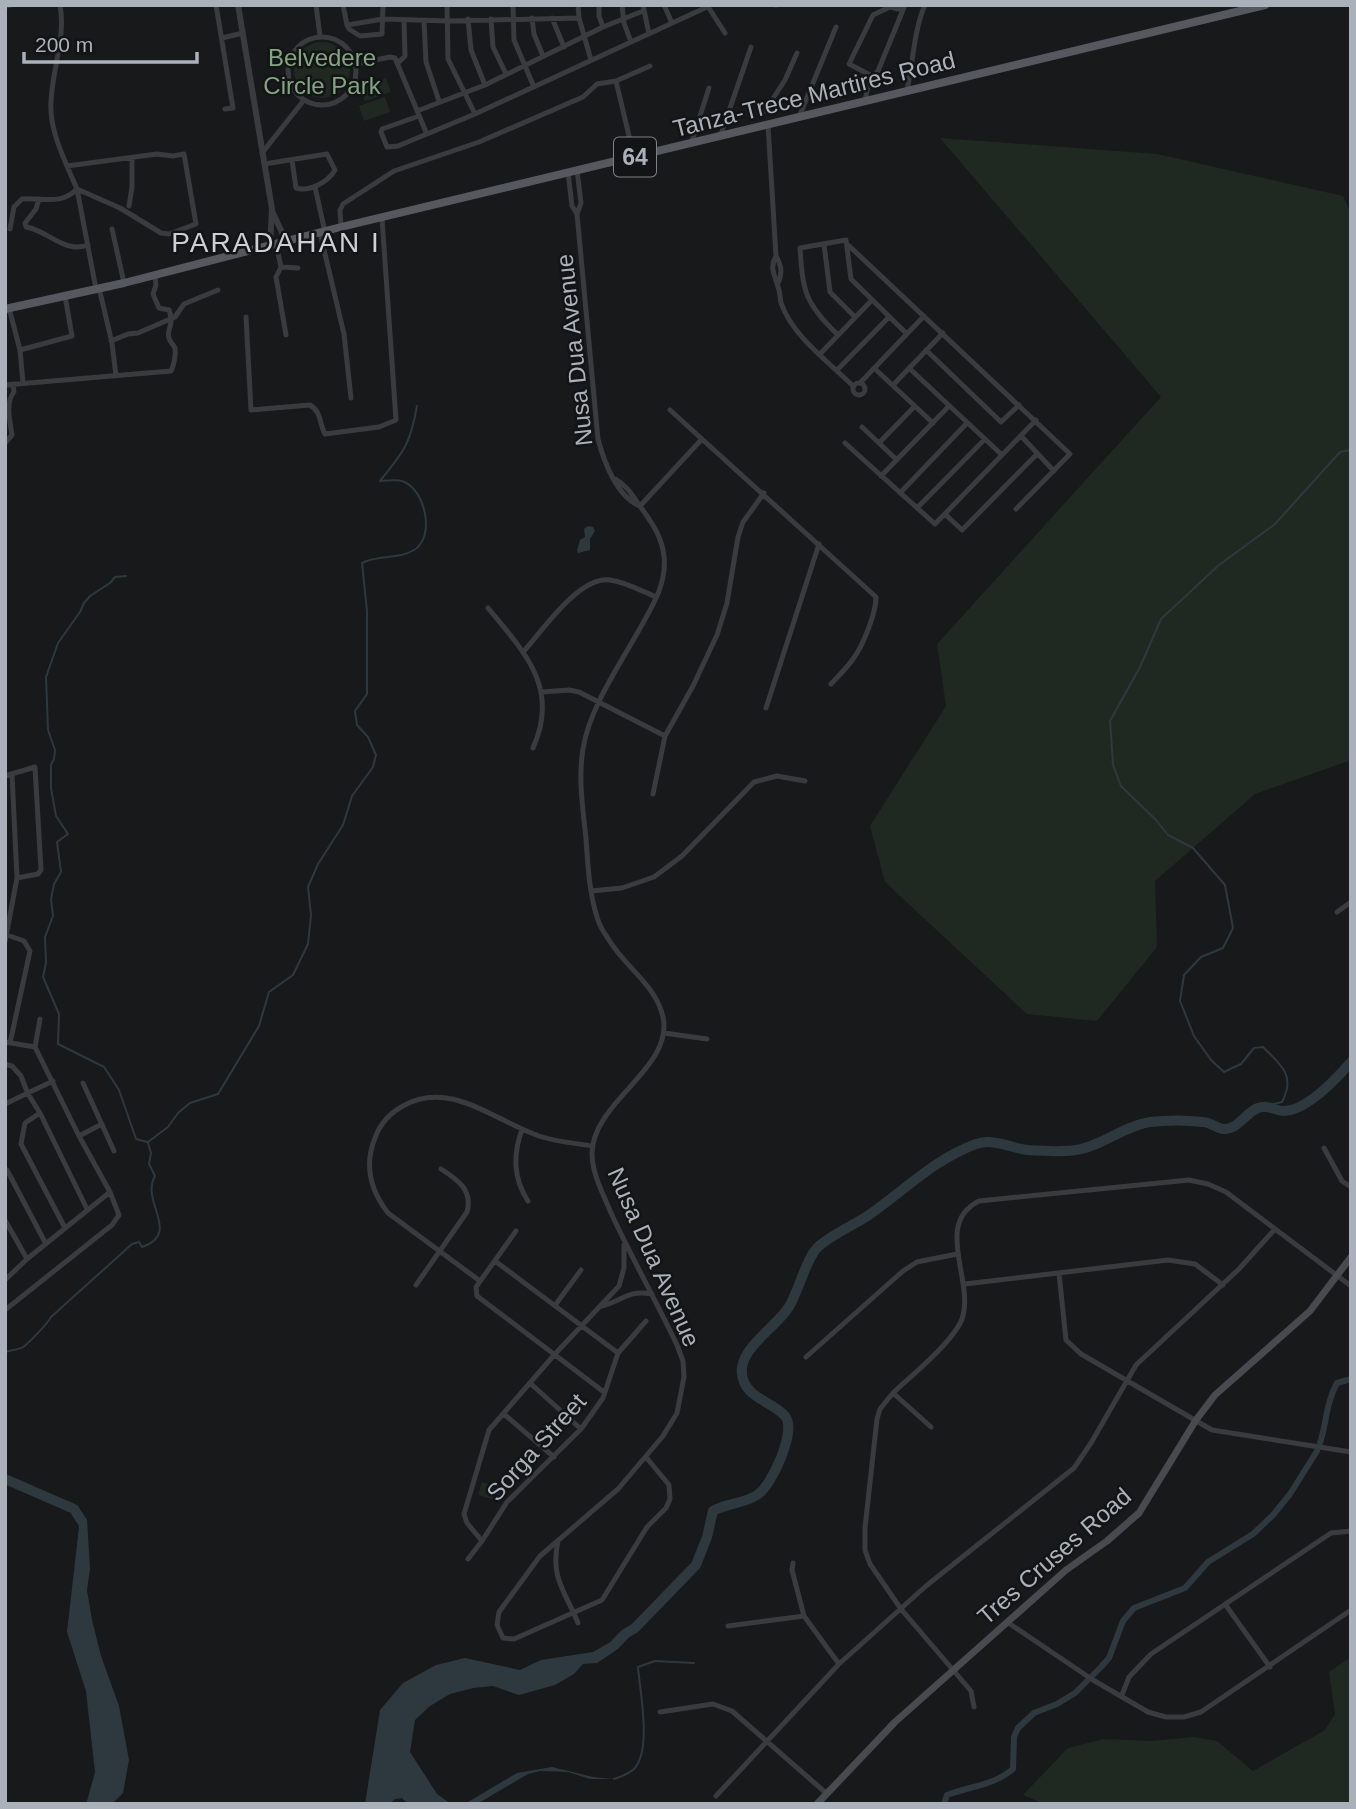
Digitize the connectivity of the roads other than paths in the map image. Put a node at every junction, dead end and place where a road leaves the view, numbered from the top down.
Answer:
1 (60, 5) edge
2 (216, 5) edge
3 (238, 5) edge
4 (316, 5) edge
5 (343, 5) edge
6 (383, 5) edge
7 (447, 5) edge
8 (513, 5) edge
9 (578, 5) edge
10 (599, 5) edge
11 (622, 5) edge
12 (664, 5) edge
13 (688, 5) edge
14 (925, 5) edge
15 (1265, 5) edge
16 (707, 6) edge
17 (643, 8) edge
18 (904, 8) edge
19 (694, 13) junction
20 (513, 18) junction
21 (532, 18) junction
22 (552, 18) junction
23 (579, 18) junction
24 (383, 19) junction
25 (468, 19) junction
26 (491, 19) junction
27 (623, 19) junction
28 (404, 20) junction
29 (363, 21) junction
30 (424, 21) junction
31 (447, 21) junction
32 (672, 23) junction
33 (347, 25) junction
34 (603, 27) junction
35 (836, 27) dead end
36 (243, 33) junction
37 (725, 33) dead end
38 (649, 34) junction
39 (320, 36) junction
40 (360, 36) junction
41 (222, 38) junction
42 (584, 38) junction
43 (631, 42) junction
44 (564, 47) junction
45 (751, 47) dead end
46 (797, 53) dead end
47 (543, 56) junction
48 (591, 60) junction
49 (398, 63) junction
50 (356, 64) junction
51 (524, 65) junction
52 (650, 66) dead end
53 (506, 74) junction
54 (872, 76) junction
55 (617, 81) junction
56 (485, 85) junction
57 (534, 87) junction
58 (709, 88) dead end
59 (907, 90) junction
60 (465, 93) junction
61 (304, 100) junction
62 (439, 101) junction
63 (864, 101) junction
64 (225, 109) dead end
65 (765, 111) dead end
66 (418, 113) junction
67 (475, 114) junction
68 (799, 117) junction
69 (768, 125) junction
70 (426, 132) junction
71 (720, 137) junction
72 (691, 144) junction
73 (262, 153) junction
74 (634, 157) junction
75 (132, 159) junction
76 (292, 160) junction
77 (264, 164) junction
78 (67, 166) junction
79 (573, 171) junction
80 (314, 187) junction
81 (77, 189) junction
82 (39, 199) junction
83 (129, 206) dead end
84 (272, 209) junction
85 (382, 218) junction
86 (341, 227) junction
87 (10, 229) dead end
88 (112, 229) dead end
89 (323, 232) junction
90 (286, 241) junction
91 (824, 244) junction
92 (847, 244) junction
93 (88, 245) junction
94 (273, 245) junction
95 (281, 267) junction
96 (298, 268) dead end
97 (155, 275) junction
98 (124, 283) junction
99 (96, 289) junction
100 (218, 290) dead end
101 (65, 296) junction
102 (872, 300) junction
103 (7, 309) edge
104 (924, 316) junction
105 (246, 317) dead end
106 (855, 317) junction
107 (890, 317) junction
108 (172, 318) junction
109 (943, 333) junction
110 (907, 334) junction
111 (286, 335) dead end
112 (838, 335) junction
113 (111, 341) junction
114 (20, 350) junction
115 (926, 350) junction
116 (820, 354) junction
117 (874, 368) junction
118 (909, 368) junction
119 (837, 370) junction
120 (116, 376) junction
121 (23, 383) junction
122 (860, 383) junction
123 (13, 384) junction
124 (5, 385) edge
125 (893, 385) junction
126 (853, 386) junction
127 (351, 398) dead end
128 (1019, 405) junction
129 (950, 406) junction
130 (915, 407) junction
131 (670, 410) dead end
132 (1036, 421) junction
133 (933, 423) junction
134 (967, 423) junction
135 (862, 427) dead end
136 (1021, 436) junction
137 (702, 439) junction
138 (985, 439) junction
139 (5, 443) edge
140 (845, 443) dead end
141 (879, 443) junction
142 (1037, 454) junction
143 (1002, 455) junction
144 (897, 460) junction
145 (1054, 471) junction
146 (881, 476) junction
147 (900, 493) junction
148 (764, 494) junction
149 (639, 506) junction
150 (917, 508) junction
151 (1016, 509) dead end
152 (946, 514) junction
153 (819, 544) junction
154 (656, 597) junction
155 (488, 608) dead end
156 (524, 651) junction
157 (831, 684) dead end
158 (542, 692) junction
159 (600, 702) junction
160 (766, 708) dead end
161 (665, 736) junction
162 (533, 748) dead end
163 (12, 774) junction
164 (5, 776) edge
165 (805, 781) dead end
166 (653, 793) dead end
167 (17, 878) junction
168 (591, 891) junction
169 (1351, 902) edge
170 (1337, 912) dead end
171 (7, 918) edge
172 (6, 939) edge
173 (40, 1019) dead end
174 (664, 1033) junction
175 (707, 1039) dead end
176 (8, 1042) edge
177 (35, 1047) junction
178 (5, 1064) edge
179 (53, 1082) junction
180 (83, 1083) dead end
181 (28, 1094) junction
182 (5, 1104) edge
183 (40, 1113) junction
184 (102, 1124) junction
185 (522, 1129) junction
186 (79, 1136) junction
187 (592, 1146) junction
188 (1324, 1148) dead end
189 (114, 1151) dead end
190 (6, 1169) edge
191 (441, 1170) dead end
192 (1351, 1187) edge
193 (110, 1192) junction
194 (528, 1201) dead end
195 (87, 1209) junction
196 (5, 1220) edge
197 (65, 1228) junction
198 (1275, 1229) junction
199 (516, 1231) dead end
200 (624, 1241) junction
201 (46, 1244) junction
202 (439, 1252) junction
203 (957, 1254) junction
204 (1351, 1258) edge
205 (26, 1259) junction
206 (495, 1261) junction
207 (581, 1270) dead end
208 (1059, 1273) junction
209 (1337, 1276) junction
210 (5, 1280) edge
211 (480, 1281) junction
212 (965, 1284) junction
213 (416, 1285) dead end
214 (1223, 1285) junction
215 (620, 1286) junction
216 (1351, 1286) edge
217 (626, 1294) junction
218 (652, 1294) junction
219 (556, 1304) junction
220 (602, 1306) junction
221 (5, 1310) edge
222 (646, 1321) dead end
223 (582, 1324) junction
224 (618, 1353) junction
225 (555, 1354) junction
226 (806, 1357) dead end
227 (1126, 1379) junction
228 (530, 1383) junction
229 (604, 1392) junction
230 (893, 1394) junction
231 (504, 1414) junction
232 (1196, 1420) junction
233 (931, 1427) dead end
234 (581, 1429) junction
235 (1351, 1452) edge
236 (554, 1457) junction
237 (646, 1457) junction
238 (1351, 1531) edge
239 (482, 1541) junction
240 (558, 1541) junction
241 (468, 1559) dead end
242 (793, 1563) dead end
243 (1225, 1604) junction
244 (901, 1609) junction
245 (1351, 1610) edge
246 (574, 1613) junction
247 (804, 1616) junction
248 (1007, 1622) junction
249 (578, 1623) dead end
250 (727, 1626) dead end
251 (839, 1664) junction
252 (1270, 1667) junction
253 (955, 1670) junction
254 (1122, 1695) junction
255 (974, 1707) dead end
256 (660, 1712) dead end
257 (767, 1740) junction
258 (826, 1793) junction
259 (716, 1796) dead end
260 (817, 1804) edge

1 - 78 street
2 - 41 street
3 - 36 street
4 - 39 street
5 - 33 street
6 - 24 street
7 - 31 street
8 - 20 street
9 - 23 street
10 - 34 street
11 - 27 street
12 - 32 street
13 - 19 street
14 - 59 street
15 - 59 main road, Tanza-Trece Martires Road / 64
16 - 19 street
16 - 37 street
17 - 27 street
17 - 38 street
18 - 54 street
18 - 54 street
19 - 32 street
20 - 21 street
20 - 26 street
20 - 51 street
21 - 22 street
21 - 47 street
22 - 23 street
22 - 44 street
23 - 42 street
24 - 28 street
24 - 29 street
24 - 40 street
25 - 26 street
25 - 31 street
25 - 56 street
26 - 53 street
27 - 34 street
27 - 43 street
28 - 30 street
28 - 49 street
29 - 33 street
29 - 40 street
30 - 31 street
30 - 62 street
31 - 60 street
32 - 38 street
33 - 40 street
34 - 42 street
35 - 68 street
36 - 41 street
36 - 73 street
38 - 43 street
39 - 50 street
39 - 61 street
41 - 64 street
42 - 44 street
42 - 48 street
43 - 48 street
44 - 47 street
45 - 71 street
46 - 65 street
47 - 51 street
48 - 57 street
49 - 50 street
49 - 66 street
50 - 61 street
51 - 53 street
51 - 57 street
52 - 55 street
53 - 56 street
54 - 63 street
55 - 74 street
55 - 86 street
56 - 60 street
57 - 67 street
58 - 72 street
59 - 63 main road, Tanza-Trece Martires Road / 64
60 - 62 street
60 - 67 street
61 - 73 street
62 - 66 street
63 - 68 main road, Tanza-Trece Martires Road / 64
66 - 70 street
66 - 70 street
67 - 70 street
68 - 69 main road, Tanza-Trece Martires Road / 64
69 - 71 main road, Tanza-Trece Martires Road / 64
69 - 116 street
71 - 72 main road, Tanza-Trece Martires Road / 64
72 - 74 main road, Tanza-Trece Martires Road / 64
73 - 77 street
74 - 79 main road, Tanza-Trece Martires Road / 64
75 - 78 street
75 - 81 street
75 - 83 street
76 - 77 street
76 - 80 street
76 - 80 street
77 - 84 street
78 - 81 street
79 - 85 main road, Tanza-Trece Martires Road / 64
79 - 149 street, Nusa Dua Avenue
80 - 89 street
81 - 82 street
81 - 93 street
82 - 87 street
82 - 93 street
84 - 90 street
84 - 94 street
85 - 86 main road, Tanza-Trece Martires Road / 64
85 - 105 street
86 - 89 main road, Tanza-Trece Martires Road / 64
88 - 98 street
89 - 90 main road, Tanza-Trece Martires Road / 64
89 - 127 street
90 - 94 main road, Tanza-Trece Martires Road / 64
91 - 92 street
91 - 106 street
91 - 112 street
92 - 102 street
92 - 104 street
93 - 99 street
94 - 95 street
94 - 97 main road, Tanza-Trece Martires Road / 64
95 - 96 street
95 - 111 street
97 - 98 main road, Tanza-Trece Martires Road / 64
97 - 108 street
98 - 99 main road, Tanza-Trece Martires Road / 64
99 - 101 main road, Tanza-Trece Martires Road / 64
99 - 113 street
100 - 108 street
101 - 103 main road, Tanza-Trece Martires Road / 64
101 - 114 street
102 - 106 street
102 - 107 street
103 - 114 street
104 - 109 street
104 - 110 street
106 - 112 street
107 - 110 street
107 - 119 street
108 - 113 street
108 - 120 street
109 - 115 street
109 - 128 street
110 - 117 street
112 - 116 street
113 - 120 street
114 - 121 street
115 - 118 street
115 - 128 street
116 - 119 street
117 - 122 street
117 - 125 street
118 - 125 street
118 - 129 street
119 - 126 street
120 - 121 street
121 - 123 street
122 - 126 street
122 - 126 street
123 - 124 street
123 - 139 street
125 - 130 street
128 - 132 street
129 - 133 street
129 - 134 street
130 - 133 street
130 - 141 street
131 - 137 street
132 - 136 street
132 - 145 street
133 - 144 street
134 - 138 street
134 - 147 street
135 - 141 street
136 - 142 street
136 - 143 street
137 - 148 street
137 - 149 street
138 - 143 street
138 - 150 street
140 - 146 street
141 - 144 street
142 - 145 street
142 - 152 street
143 - 152 street
144 - 146 street
145 - 151 street
146 - 147 street
147 - 150 street
148 - 153 street
148 - 161 street
149 - 154 street, Nusa Dua Avenue
150 - 152 street
153 - 157 street
153 - 160 street
154 - 156 street
154 - 159 street, Nusa Dua Avenue
155 - 156 street
156 - 158 street
158 - 159 street
158 - 162 street
159 - 161 street
159 - 168 street, Nusa Dua Avenue
161 - 166 street
163 - 164 street
163 - 167 street
163 - 167 street
165 - 168 street
167 - 171 street
168 - 174 street, Nusa Dua Avenue
169 - 170 street
171 - 172 street
172 - 176 street
173 - 177 street
174 - 175 street
174 - 187 street, Nusa Dua Avenue
176 - 177 street
177 - 179 street
178 - 181 street
179 - 181 street
179 - 186 street
180 - 184 street
181 - 182 street
181 - 183 street
183 - 195 street
183 - 197 street
184 - 186 street
184 - 189 street
185 - 187 street
185 - 194 street
185 - 202 street
186 - 193 street
187 - 200 street, Nusa Dua Avenue
188 - 192 street
190 - 201 street
191 - 202 street
193 - 195 street
193 - 221 street
195 - 197 street
196 - 205 street
197 - 201 street
198 - 203 street
198 - 209 street
198 - 214 street
199 - 206 street
200 - 215 street
200 - 218 street, Nusa Dua Avenue
201 - 205 street
202 - 211 street
202 - 213 street
203 - 212 street
203 - 226 street
204 - 209 main road, Tres Cruses Road
205 - 210 street
206 - 211 street
206 - 219 street
207 - 219 street
208 - 212 street
208 - 214 street
208 - 227 street
209 - 216 street
209 - 232 main road, Tres Cruses Road
211 - 225 street
212 - 230 street
214 - 227 street
215 - 217 street
215 - 220 street
217 - 218 street
217 - 220 street
218 - 237 street, Nusa Dua Avenue
219 - 223 street
220 - 223 street
222 - 224 street, Sorga Street
223 - 224 street
223 - 225 street
224 - 229 street, Sorga Street
225 - 228 street
225 - 229 street
227 - 232 street
227 - 244 street
228 - 231 street
228 - 234 street
229 - 234 street, Sorga Street
230 - 233 street
230 - 244 street
231 - 236 street
231 - 239 street
232 - 235 street
232 - 248 main road, Tres Cruses Road
234 - 236 street, Sorga Street
236 - 239 street, Sorga Street
237 - 240 street, Nusa Dua Avenue
237 - 246 street
238 - 243 street
239 - 241 street, Sorga Street
240 - 246 street
240 - 246 street, Nusa Dua Avenue
242 - 247 street
243 - 252 street
243 - 254 street
244 - 251 street
244 - 253 street
245 - 252 street
246 - 249 street
247 - 250 street
247 - 251 street
248 - 253 main road, Tres Cruses Road
248 - 254 street
251 - 257 street
252 - 254 street
253 - 255 street
253 - 258 main road, Tres Cruses Road
256 - 257 street
257 - 258 street
257 - 259 street
258 - 260 main road, Tres Cruses Road

